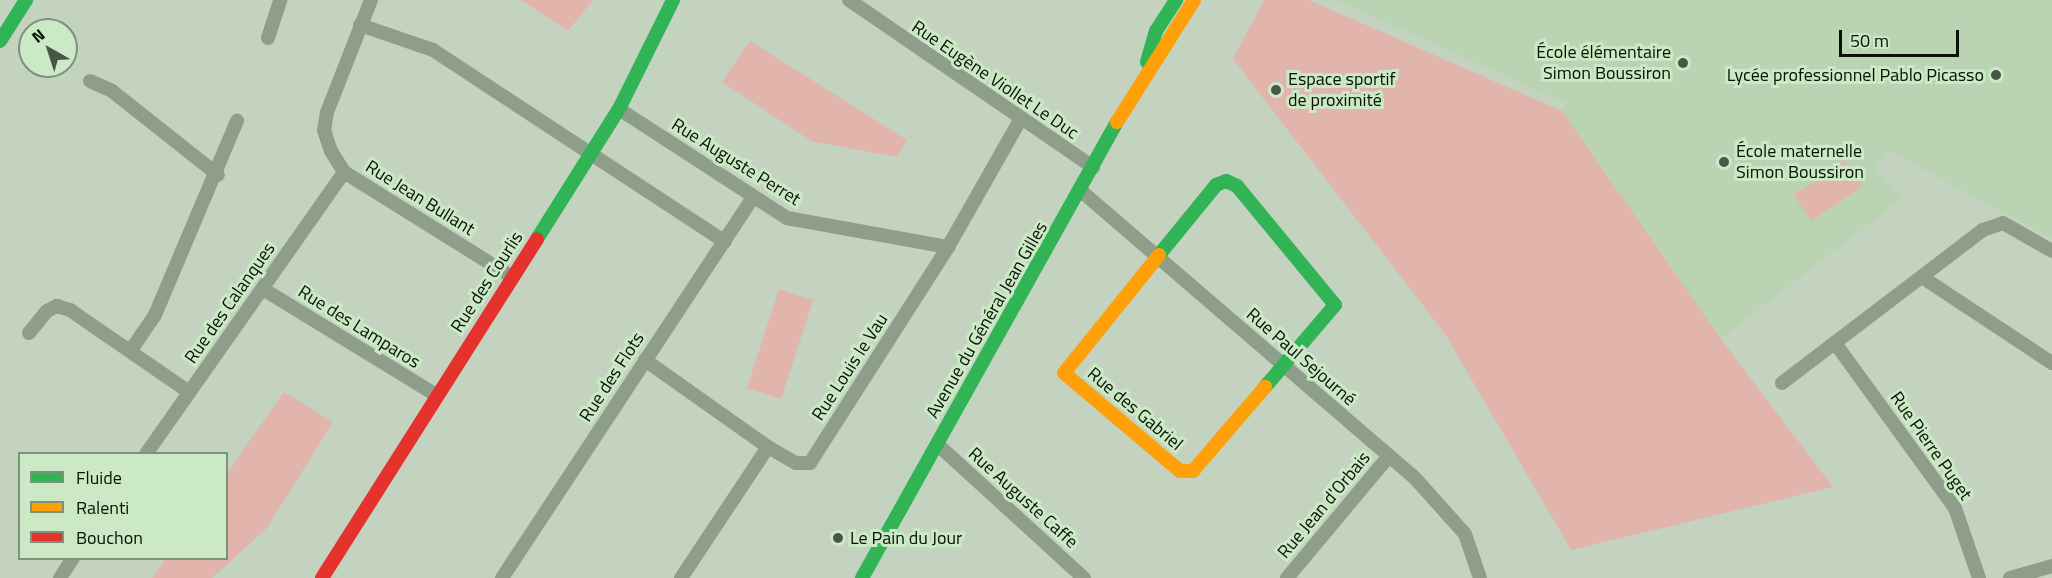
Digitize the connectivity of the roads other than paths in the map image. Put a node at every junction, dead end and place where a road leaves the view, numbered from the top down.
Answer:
1 (26, 0) edge
2 (371, 0) edge
3 (674, 0) edge
4 (849, 0) edge
5 (1176, 0) edge
6 (1194, 0) edge
7 (279, 1) edge
8 (360, 25) junction
9 (268, 38) dead end
10 (0, 40) edge
11 (1141, 79) junction
12 (90, 81) dead end
13 (619, 109) junction
14 (1020, 120) junction
15 (237, 121) dead end
16 (590, 154) junction
17 (1093, 168) junction
18 (344, 172) junction
19 (218, 175) junction
20 (1080, 190) junction
21 (753, 197) junction
22 (725, 242) junction
23 (948, 247) junction
24 (2052, 251) edge
25 (1159, 260) junction
26 (512, 277) junction
27 (1922, 277) junction
28 (263, 289) junction
29 (29, 333) dead end
30 (1835, 344) junction
31 (131, 350) junction
32 (645, 360) junction
33 (2052, 363) edge
34 (1283, 364) junction
35 (1782, 383) dead end
36 (189, 392) junction
37 (436, 395) junction
38 (937, 444) junction
39 (768, 447) junction
40 (147, 452) edge
41 (1389, 456) junction
42 (72, 560) edge
43 (2052, 566) edge
44 (1479, 572) edge
45 (869, 575) edge
46 (60, 578) edge
47 (322, 578) edge
48 (502, 578) edge
49 (681, 578) edge
50 (1084, 578) edge
51 (1287, 578) edge
52 (1468, 578) edge
53 (1979, 578) edge
54 (2010, 578) edge

1 - 10 street
2 - 8 street, Rue Jean Bullant
3 - 13 street, Rue des Courlis
4 - 14 street, Rue Eugène Viollet Le Duc
5 - 11 street, Avenue du Général Jean Gilles
6 - 11 street, Avenue du Général Jean Gilles
7 - 9 street
8 - 16 street
8 - 18 street, Rue Jean Bullant
11 - 17 street, Avenue du Général Jean Gilles
12 - 19 street
13 - 16 street, Rue des Courlis
13 - 21 street, Rue Auguste Perret
14 - 17 street, Rue Eugène Viollet Le Duc
14 - 23 street, Rue Louis le Vau
15 - 19 street
16 - 22 street
16 - 26 street, Rue des Courlis
17 - 20 street, Avenue du Général Jean Gilles
18 - 26 street, Rue Jean Bullant
18 - 28 street, Rue des Calanques
19 - 31 street
20 - 25 street, Rue Paul Sejourné
20 - 38 street, Avenue du Général Jean Gilles
21 - 22 street, Rue des Flots
21 - 23 street, Rue Auguste Perret
22 - 32 street, Rue des Flots
23 - 39 street, Rue Louis le Vau
24 - 27 street
25 - 34 street, Rue Paul Sejourné
25 - 34 street
25 - 34 street, Rue des Gabriel
26 - 37 street, Rue des Courlis
27 - 30 street
27 - 33 street
28 - 36 street, Rue des Calanques
28 - 37 street, Rue des Lamparos
29 - 31 street
30 - 35 street
30 - 53 street, Rue Pierre Puget
31 - 36 street
32 - 39 street, Rue Louis le Vau
32 - 48 street, Rue des Flots
34 - 41 street, Rue Paul Sejourné
36 - 40 street, Rue des Calanques
37 - 47 street, Rue des Courlis
38 - 45 street, Avenue du Général Jean Gilles
38 - 50 street, Rue Auguste Caffe
39 - 49 street
41 - 44 street, Rue Paul Sejourné
41 - 51 street, Rue Jean d'Orbais
42 - 46 street
43 - 54 street
44 - 52 street, Rue Paul Sejourné

